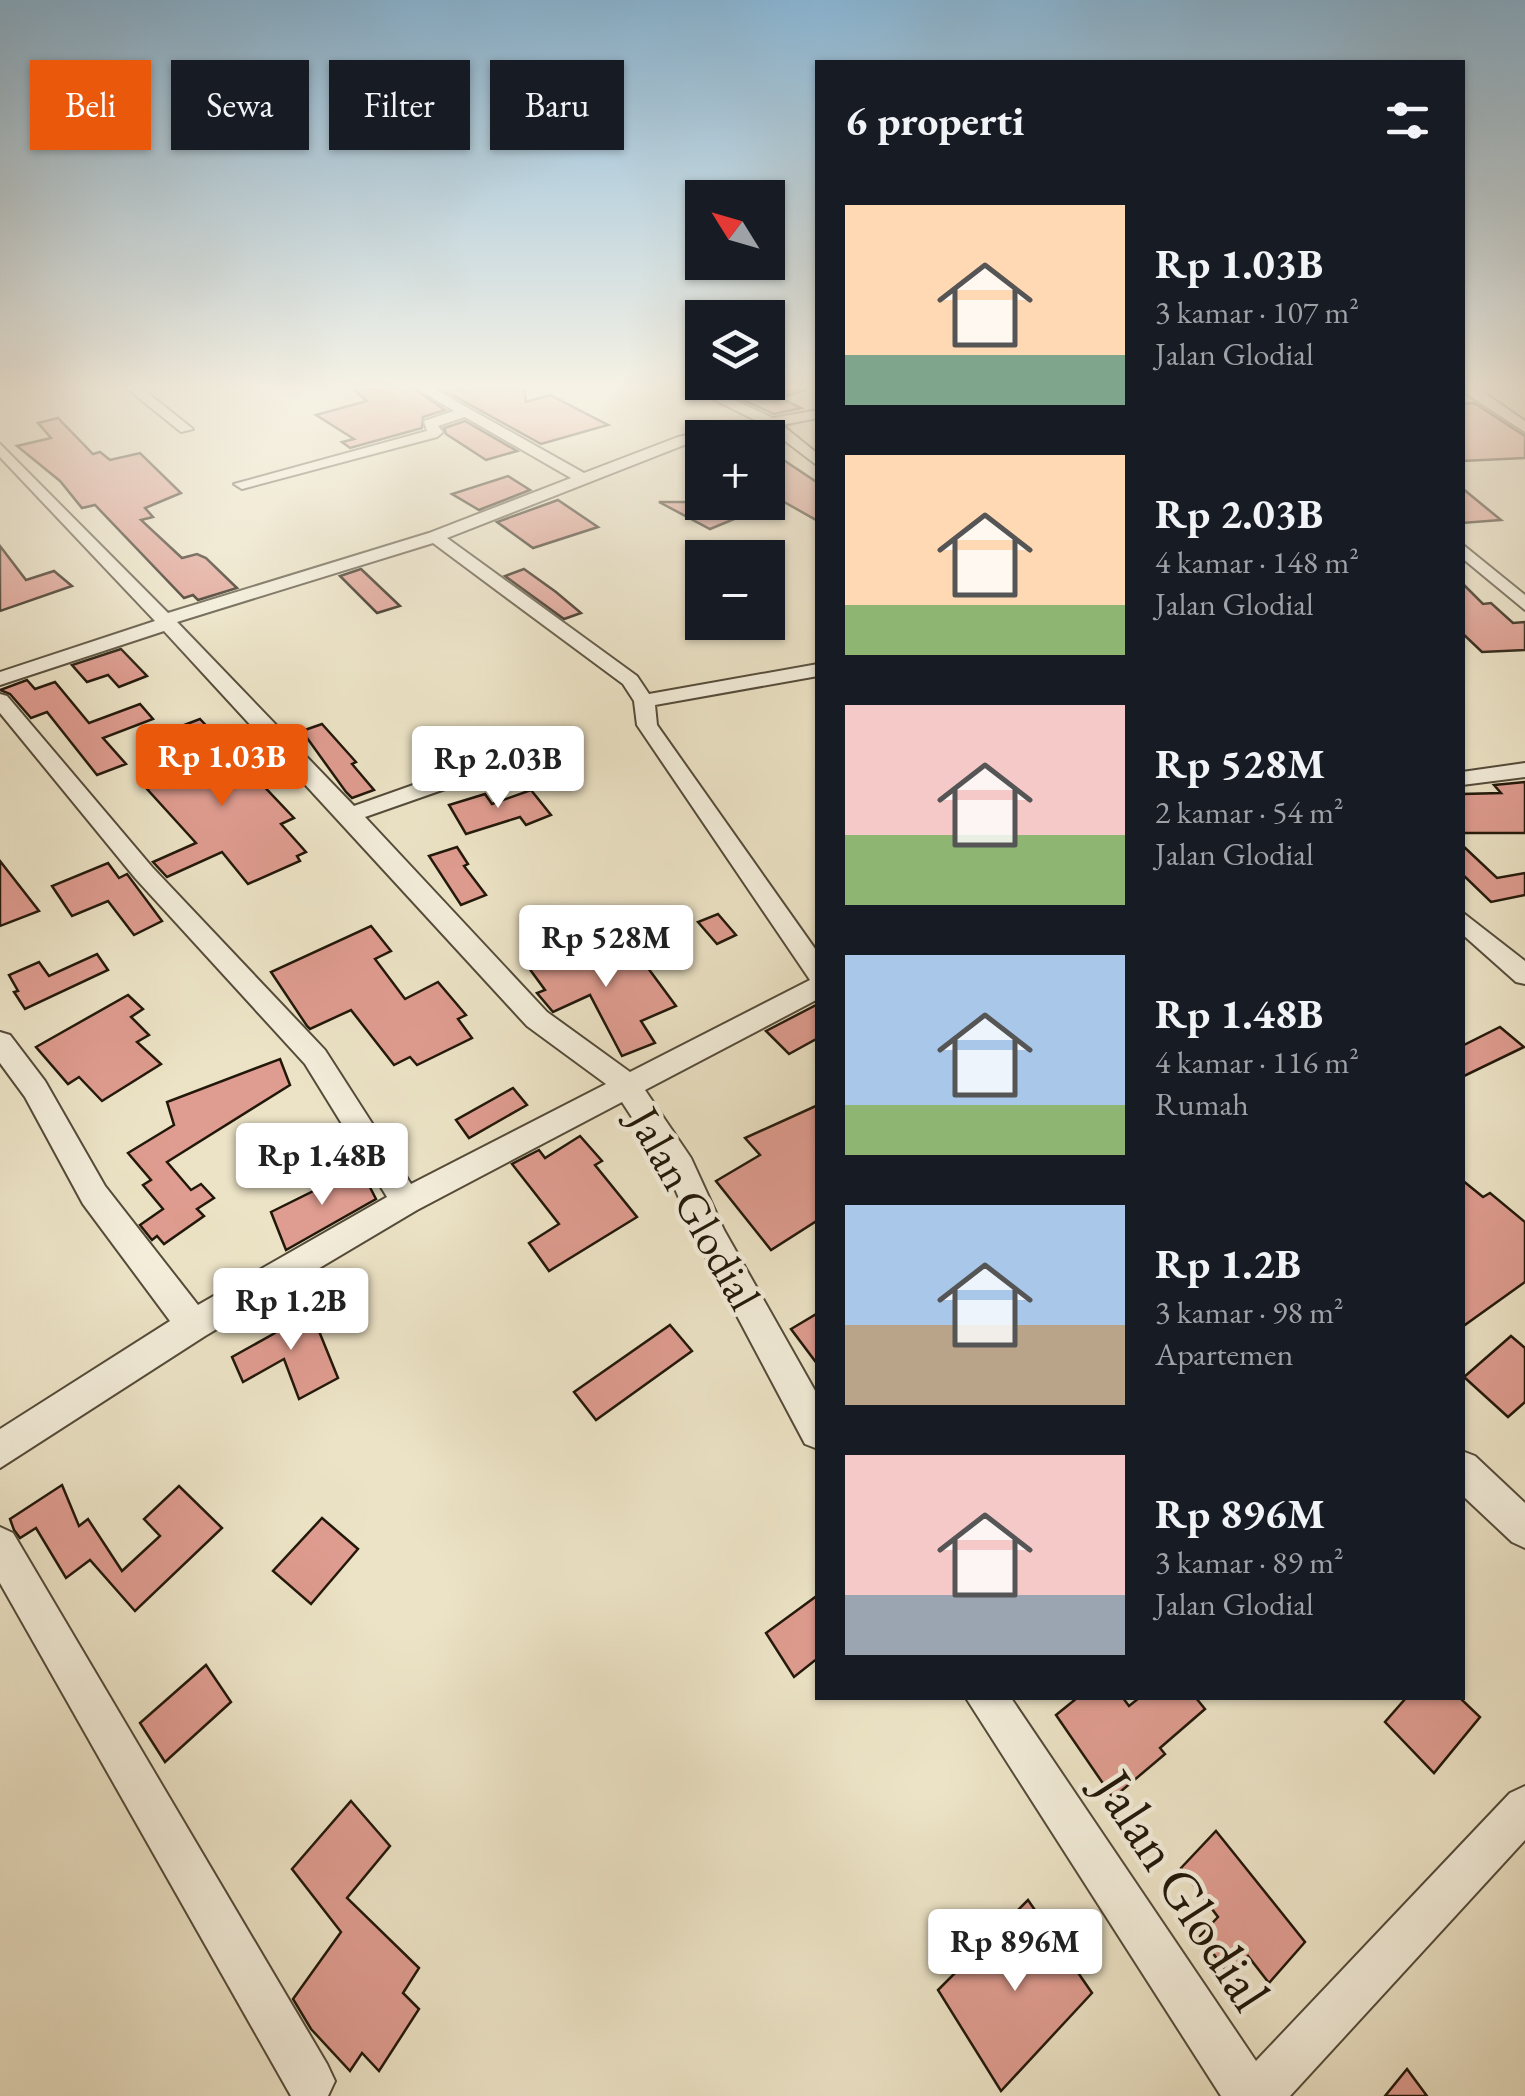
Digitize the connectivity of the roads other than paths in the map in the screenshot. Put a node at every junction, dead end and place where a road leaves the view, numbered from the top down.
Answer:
1 (26, 484) edge
2 (573, 484) edge
3 (435, 537) junction
4 (1465, 551) edge
5 (1525, 605) edge
6 (167, 622) junction
7 (815, 671) edge
8 (0, 679) edge
9 (0, 700) edge
10 (644, 701) junction
11 (503, 761) dead end
12 (1525, 770) edge
13 (1465, 779) edge
14 (350, 815) junction
15 (1465, 923) edge
16 (815, 969) edge
17 (1525, 975) edge
18 (815, 988) edge
19 (0, 1042) edge
20 (625, 1083) junction
21 (406, 1200) junction
22 (193, 1325) junction
23 (815, 1427) edge
24 (0, 1450) edge
25 (1465, 1472) edge
26 (1525, 1529) edge
27 (0, 1546) edge
28 (988, 1700) edge
29 (1525, 1808) edge
30 (310, 2081) dead end
31 (1250, 2096) edge
32 (1258, 2096) edge

1 - 6 street, Jalan Glodial
2 - 3 street
3 - 6 street
3 - 10 street
4 - 5 street
6 - 8 street
6 - 14 street, Jalan Glodial
7 - 10 street
9 - 21 street
10 - 16 street
11 - 14 street
12 - 13 street
14 - 20 street, Jalan Glodial
15 - 17 street
18 - 20 street
19 - 22 street
20 - 21 street
20 - 23 street, Jalan Glodial
21 - 22 street
22 - 24 street
25 - 26 street
27 - 30 street
28 - 31 street, Jalan Glodial
29 - 32 street

